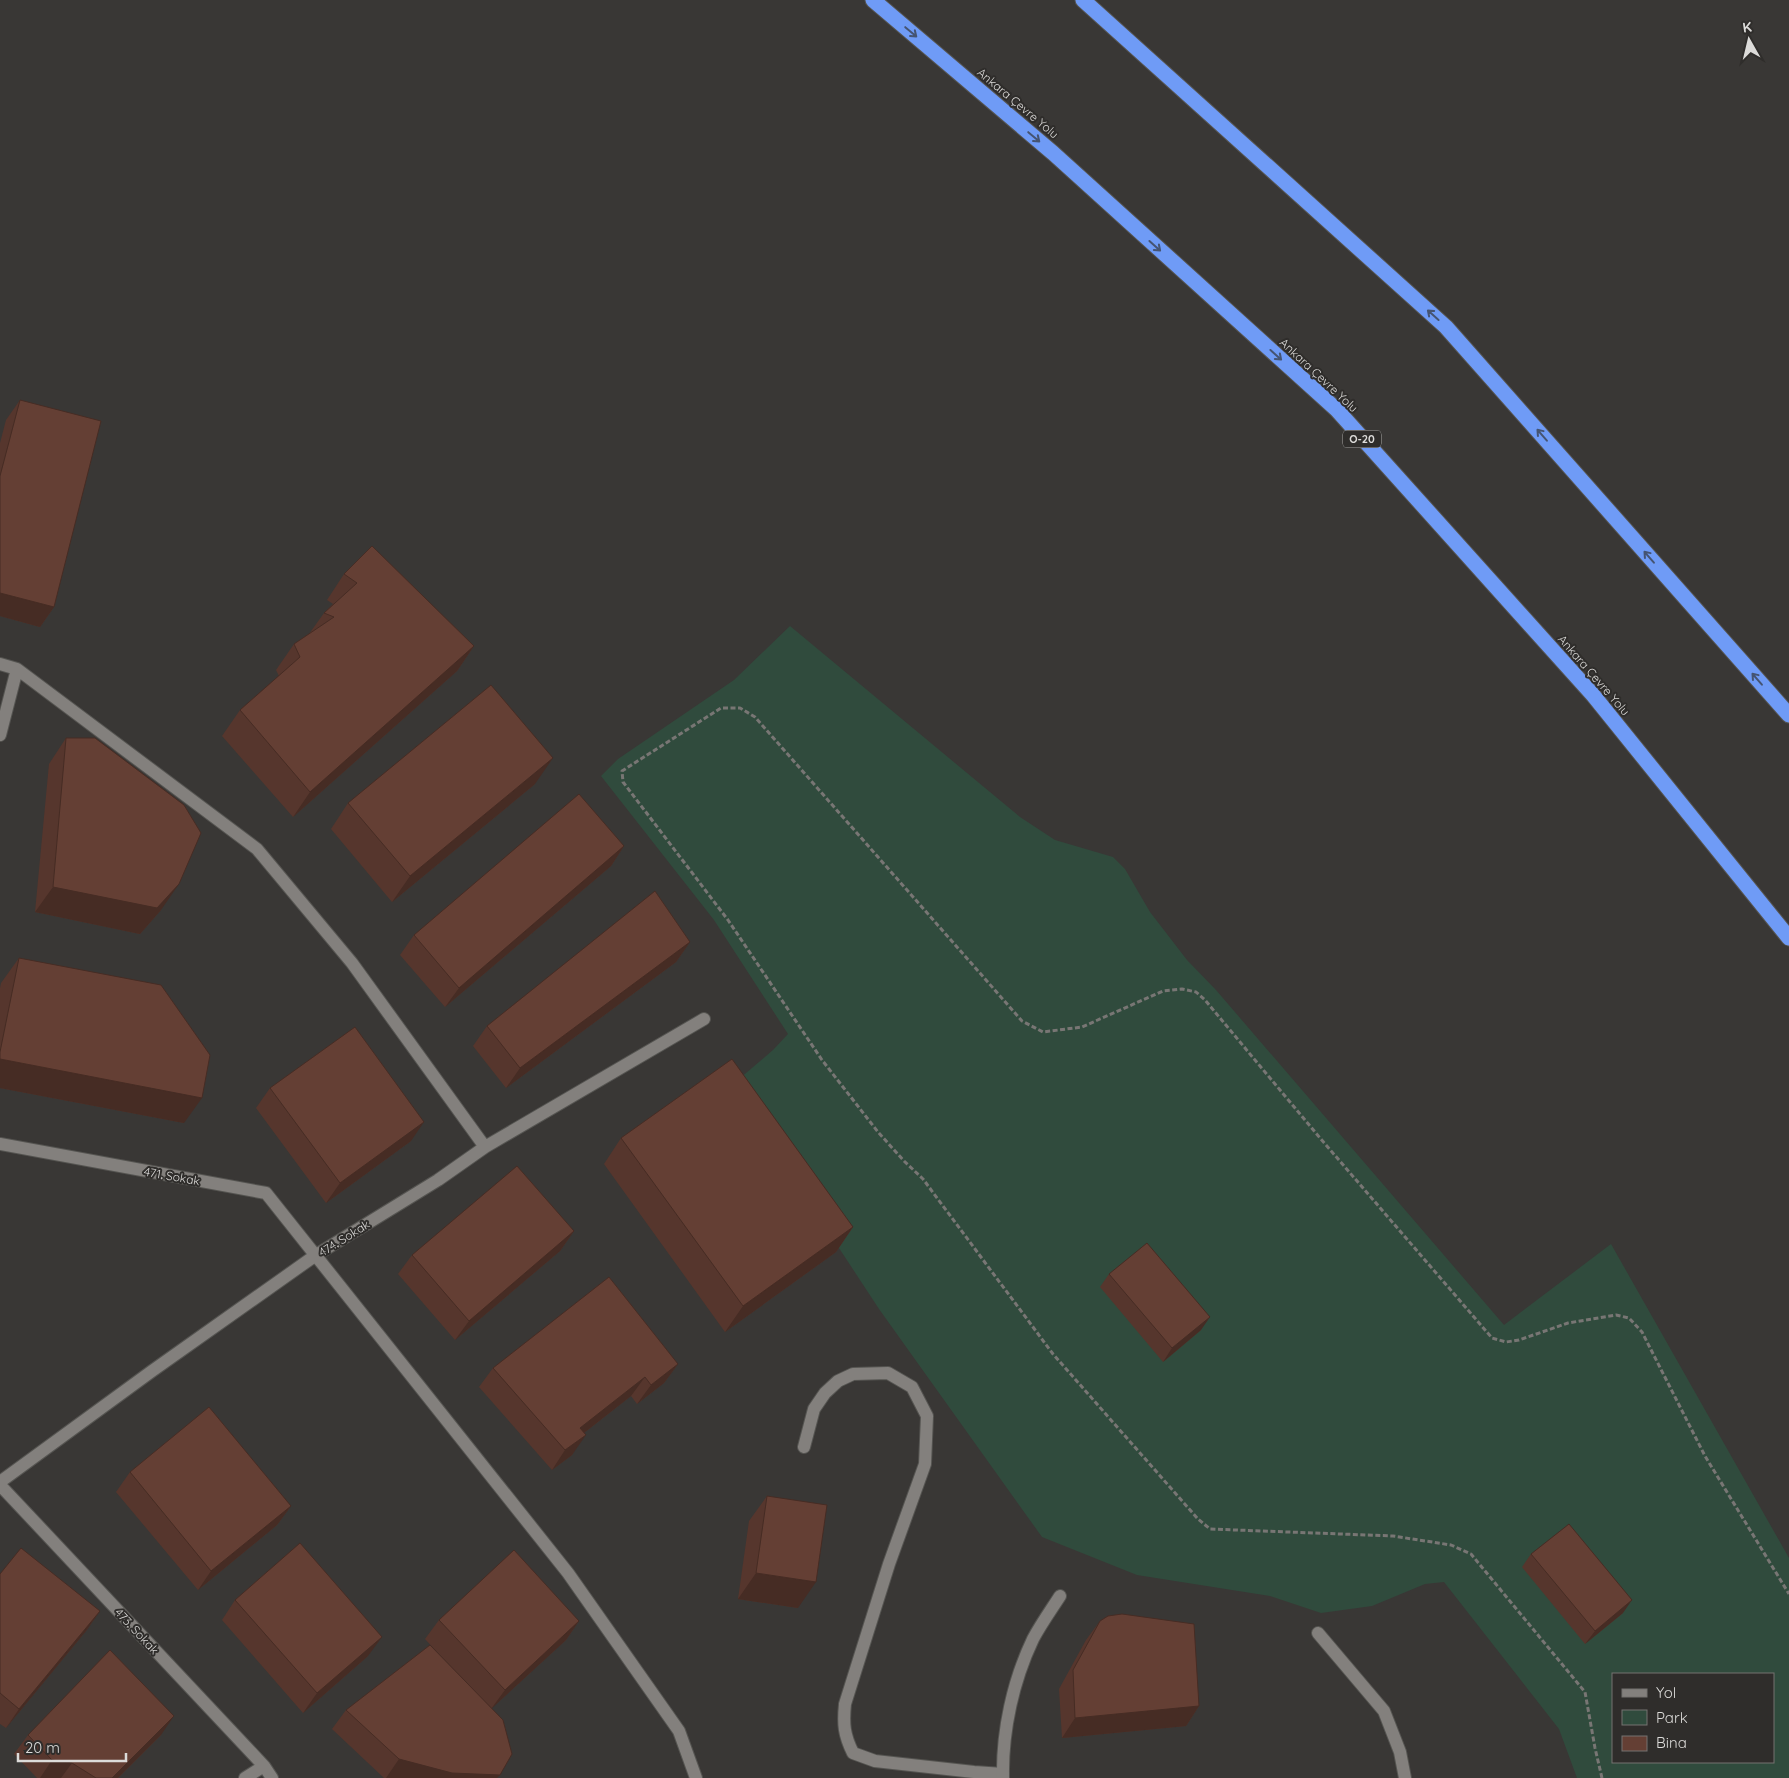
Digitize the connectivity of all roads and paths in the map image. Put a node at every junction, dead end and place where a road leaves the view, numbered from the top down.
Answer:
1 (874, 0) edge
2 (1083, 0) edge
3 (0, 664) edge
4 (17, 669) junction
5 (1789, 716) edge
6 (0, 735) edge
7 (1789, 938) edge
8 (704, 1019) dead end
9 (0, 1144) edge
10 (485, 1147) junction
11 (316, 1255) junction
12 (804, 1447) dead end
13 (0, 1484) edge
14 (1789, 1594) edge
15 (1060, 1596) dead end
16 (1318, 1633) dead end
17 (264, 1766) junction
18 (1003, 1776) edge
19 (245, 1778) edge
20 (272, 1778) edge
21 (696, 1778) edge
22 (1405, 1778) edge
23 (1602, 1778) edge

1 -> 7 highway, Ankara Çevre Yolu / O-20
5 -> 2 highway
3 - 4 street
4 - 6 street
4 - 10 street
8 - 10 street, 474. Sokak
9 - 11 street, 471. Sokak
10 - 11 street, 474. Sokak
11 - 13 street, 474. Sokak
11 - 21 street, 471. Sokak
12 - 18 street
13 - 17 street, 473. Sokak
14 - 23 path
15 - 18 street
16 - 22 street
17 - 19 street
17 - 20 street, 473. Sokak

